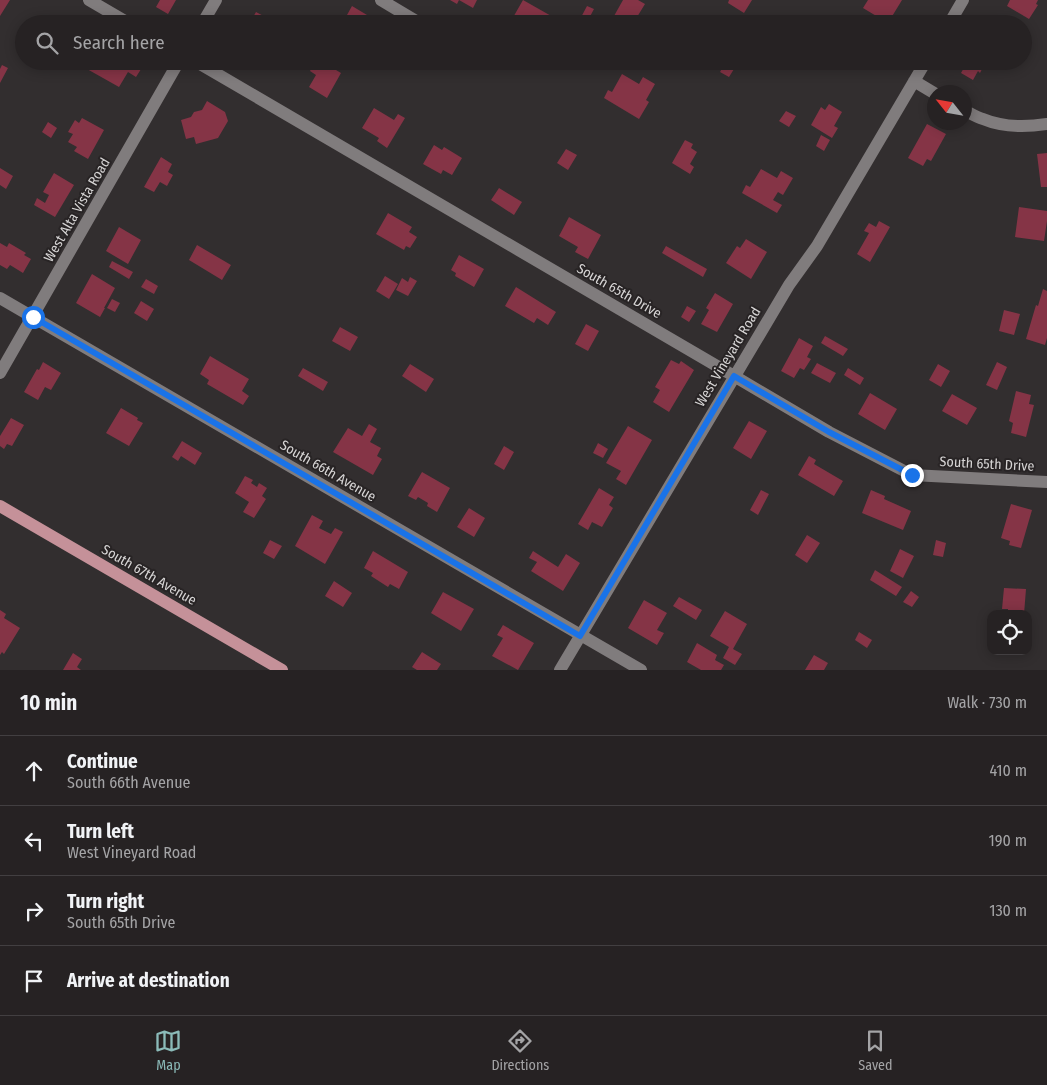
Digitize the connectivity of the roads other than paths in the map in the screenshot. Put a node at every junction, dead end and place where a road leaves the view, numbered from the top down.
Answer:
1 (89, 0) edge
2 (216, 0) edge
3 (381, 0) edge
4 (963, 0) edge
5 (115, 15) edge
6 (207, 15) edge
7 (406, 15) edge
8 (954, 15) edge
9 (174, 70) edge
10 (210, 70) edge
11 (921, 70) edge
12 (914, 81) junction
13 (927, 89) edge
14 (972, 114) edge
15 (1047, 124) edge
16 (0, 298) edge
17 (33, 317) junction
18 (0, 373) edge
19 (734, 376) junction
20 (1047, 482) edge
21 (0, 506) edge
22 (580, 636) junction
23 (282, 670) edge
24 (560, 670) edge
25 (641, 670) edge

1 - 5 street
2 - 6 street
3 - 7 street
4 - 8 street
9 - 17 street, West Alta Vista Road
10 - 19 street, South 65th Drive
11 - 12 street, West Vineyard Road
12 - 13 street
12 - 19 street, West Vineyard Road
14 - 15 street
16 - 17 street, South 66th Avenue
17 - 18 street, West Alta Vista Road
17 - 22 street, South 66th Avenue
19 - 20 street, South 65th Drive
19 - 22 street, West Vineyard Road
21 - 23 main road, South 67th Avenue
22 - 24 street, West Vineyard Road
22 - 25 street, South 66th Avenue

